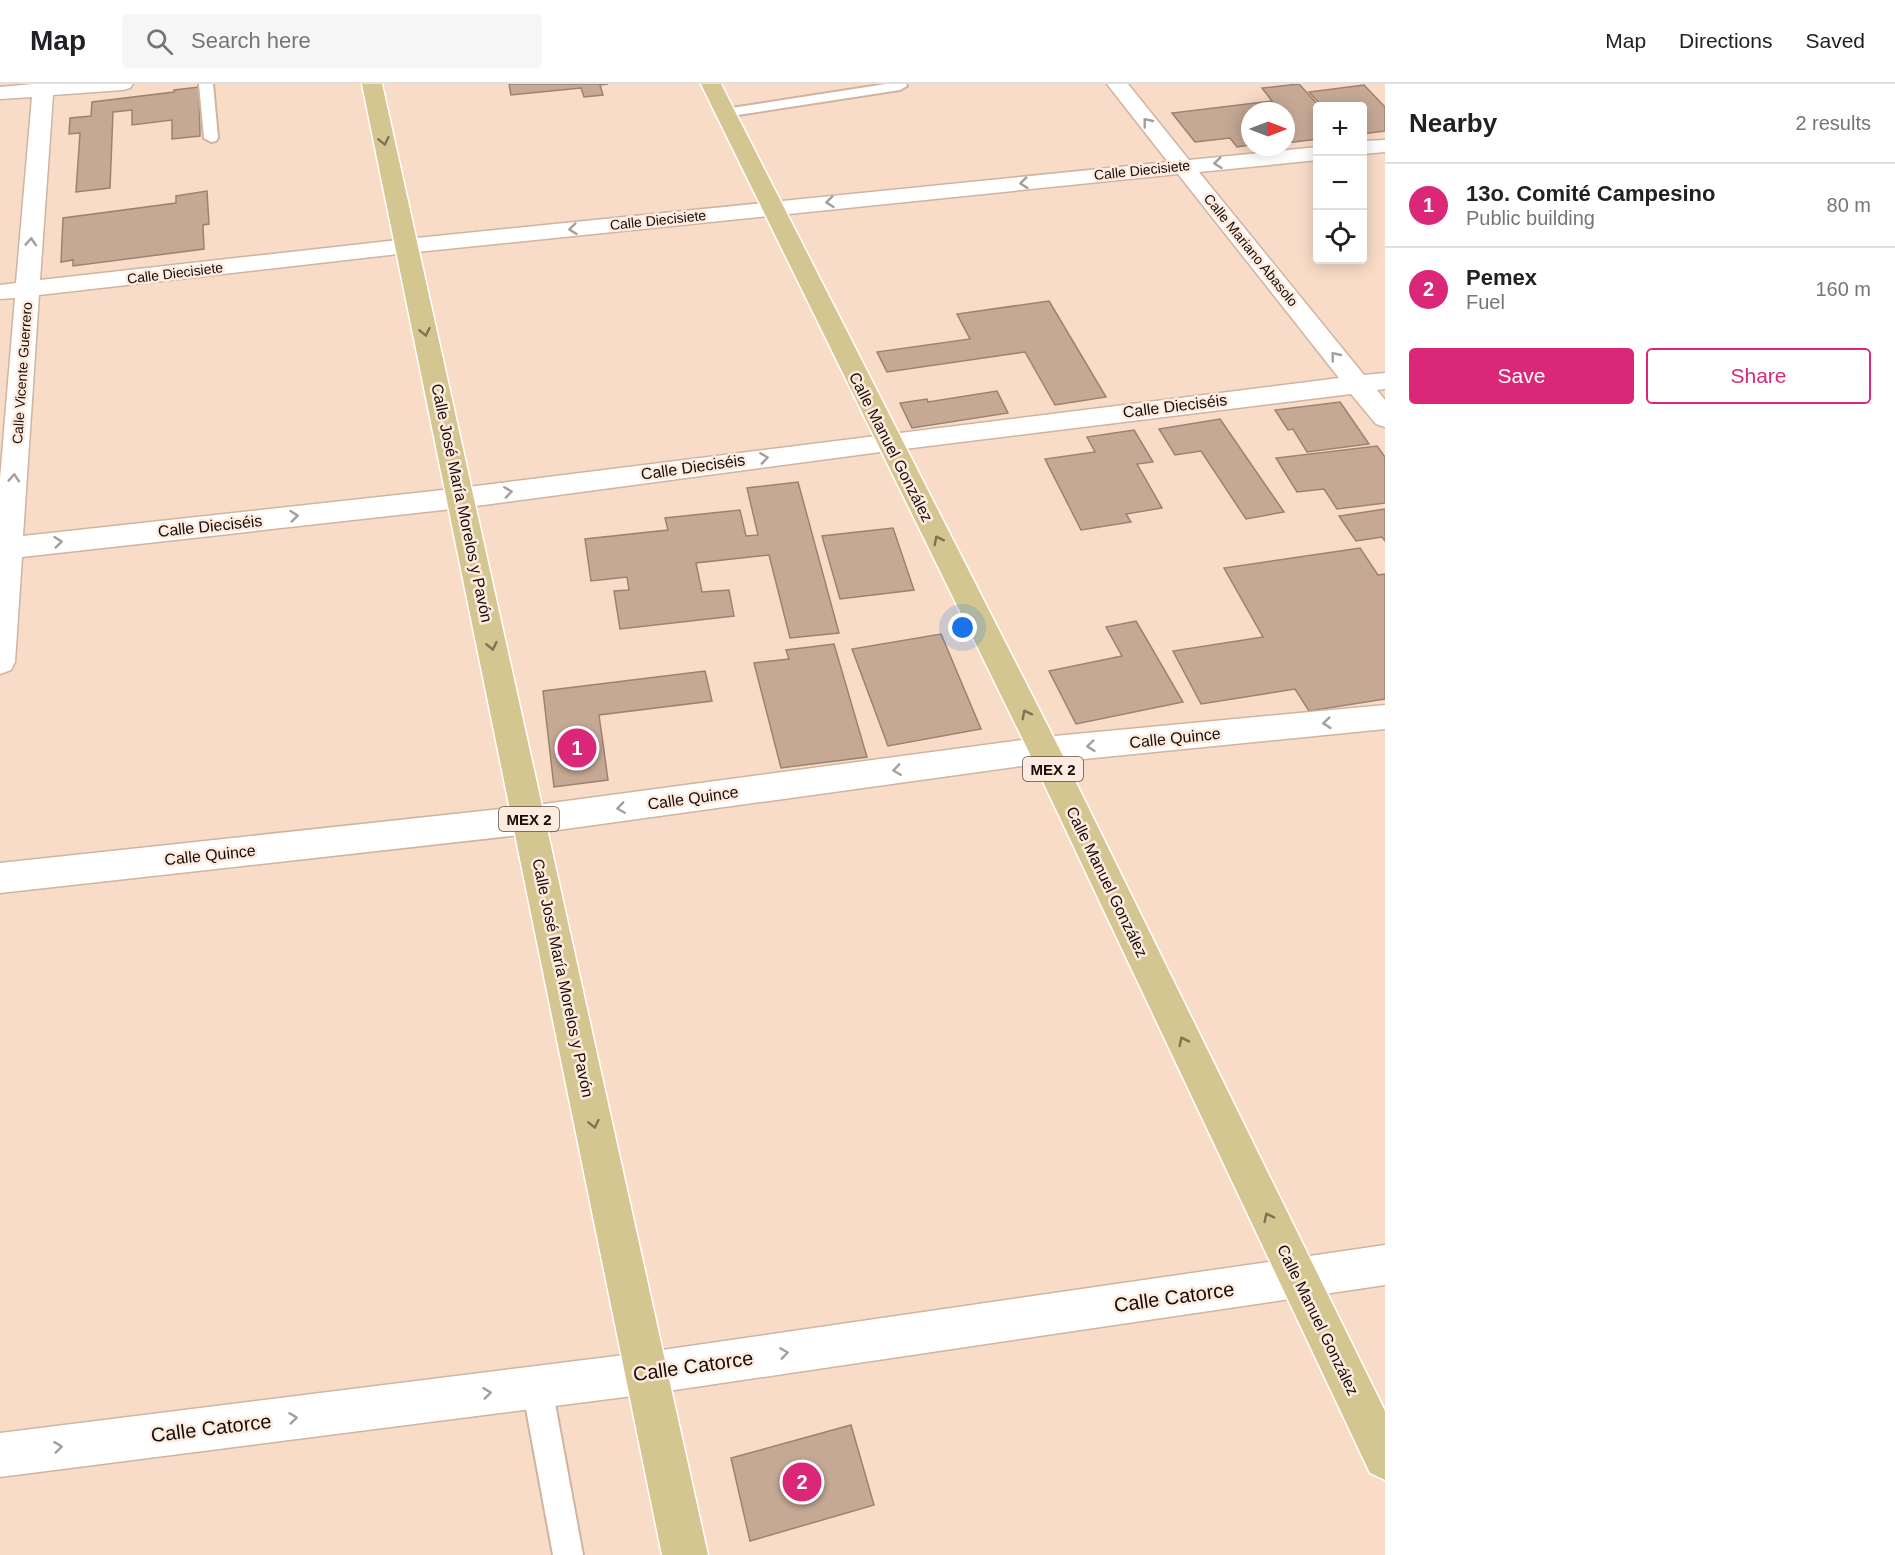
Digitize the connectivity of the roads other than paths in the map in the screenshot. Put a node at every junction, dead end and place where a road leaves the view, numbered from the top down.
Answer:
1 (123, 84) edge
2 (206, 84) edge
3 (372, 84) edge
4 (711, 84) edge
5 (1117, 84) edge
6 (900, 86) dead end
7 (43, 87) edge
8 (0, 93) edge
9 (725, 113) junction
10 (211, 138) dead end
11 (1385, 146) edge
12 (1367, 148) edge
13 (1313, 153) edge
14 (1184, 166) junction
15 (772, 208) junction
16 (407, 246) junction
17 (28, 290) junction
18 (0, 292) edge
19 (1385, 381) edge
20 (1358, 384) junction
21 (1385, 418) edge
22 (888, 442) junction
23 (461, 498) junction
24 (5, 548) edge
25 (0, 662) edge
26 (1385, 717) edge
27 (1044, 750) junction
28 (529, 820) junction
29 (0, 878) edge
30 (1385, 1265) edge
31 (1298, 1279) junction
32 (648, 1373) junction
33 (537, 1387) junction
34 (0, 1455) edge
35 (1385, 1458) edge
36 (568, 1555) edge
37 (685, 1555) edge

1 - 7 street
2 - 10 lane
3 -> 16 main road, Calle José María Morelos y Pavón / MEX 2
4 - 9 main road, Calle Manuel González / MEX 2
14 -> 5 street, Calle Mariano Abasolo
6 - 9 lane
7 - 8 street
17 -> 7 street, Calle Vicente Guerrero
9 - 15 main road, Calle Manuel González / MEX 2
11 - 12 street
13 -> 14 street, Calle Diecisiete
14 -> 15 street, Calle Diecisiete
20 -> 14 street, Calle Mariano Abasolo
15 -> 16 street, Calle Diecisiete
15 - 22 main road, Calle Manuel González / MEX 2
16 - 17 street, Calle Diecisiete
16 -> 23 main road, Calle José María Morelos y Pavón / MEX 2
17 - 18 street, Calle Diecisiete
24 -> 17 street, Calle Vicente Guerrero
19 - 20 street, Calle Dieciséis
20 - 21 street, Calle Mariano Abasolo
20 - 22 street, Calle Dieciséis
23 -> 22 street, Calle Dieciséis
27 -> 22 main road, Calle Manuel González / MEX 2
24 -> 23 street, Calle Dieciséis
23 -> 28 main road, Calle José María Morelos y Pavón / MEX 2
24 - 25 street, Calle Vicente Guerrero
26 -> 27 street, Calle Quince
27 -> 28 street, Calle Quince
31 -> 27 main road, Calle Manuel González / MEX 2
28 - 29 street, Calle Quince
28 -> 32 main road, Calle José María Morelos y Pavón / MEX 2
30 - 31 street, Calle Catorce
32 -> 31 street, Calle Catorce
31 - 35 main road, Calle Manuel González / MEX 2
32 - 33 street, Calle Catorce
32 - 37 main road, Calle José María Morelos y Pavón / MEX 2
34 -> 33 street, Calle Catorce
33 - 36 lane

